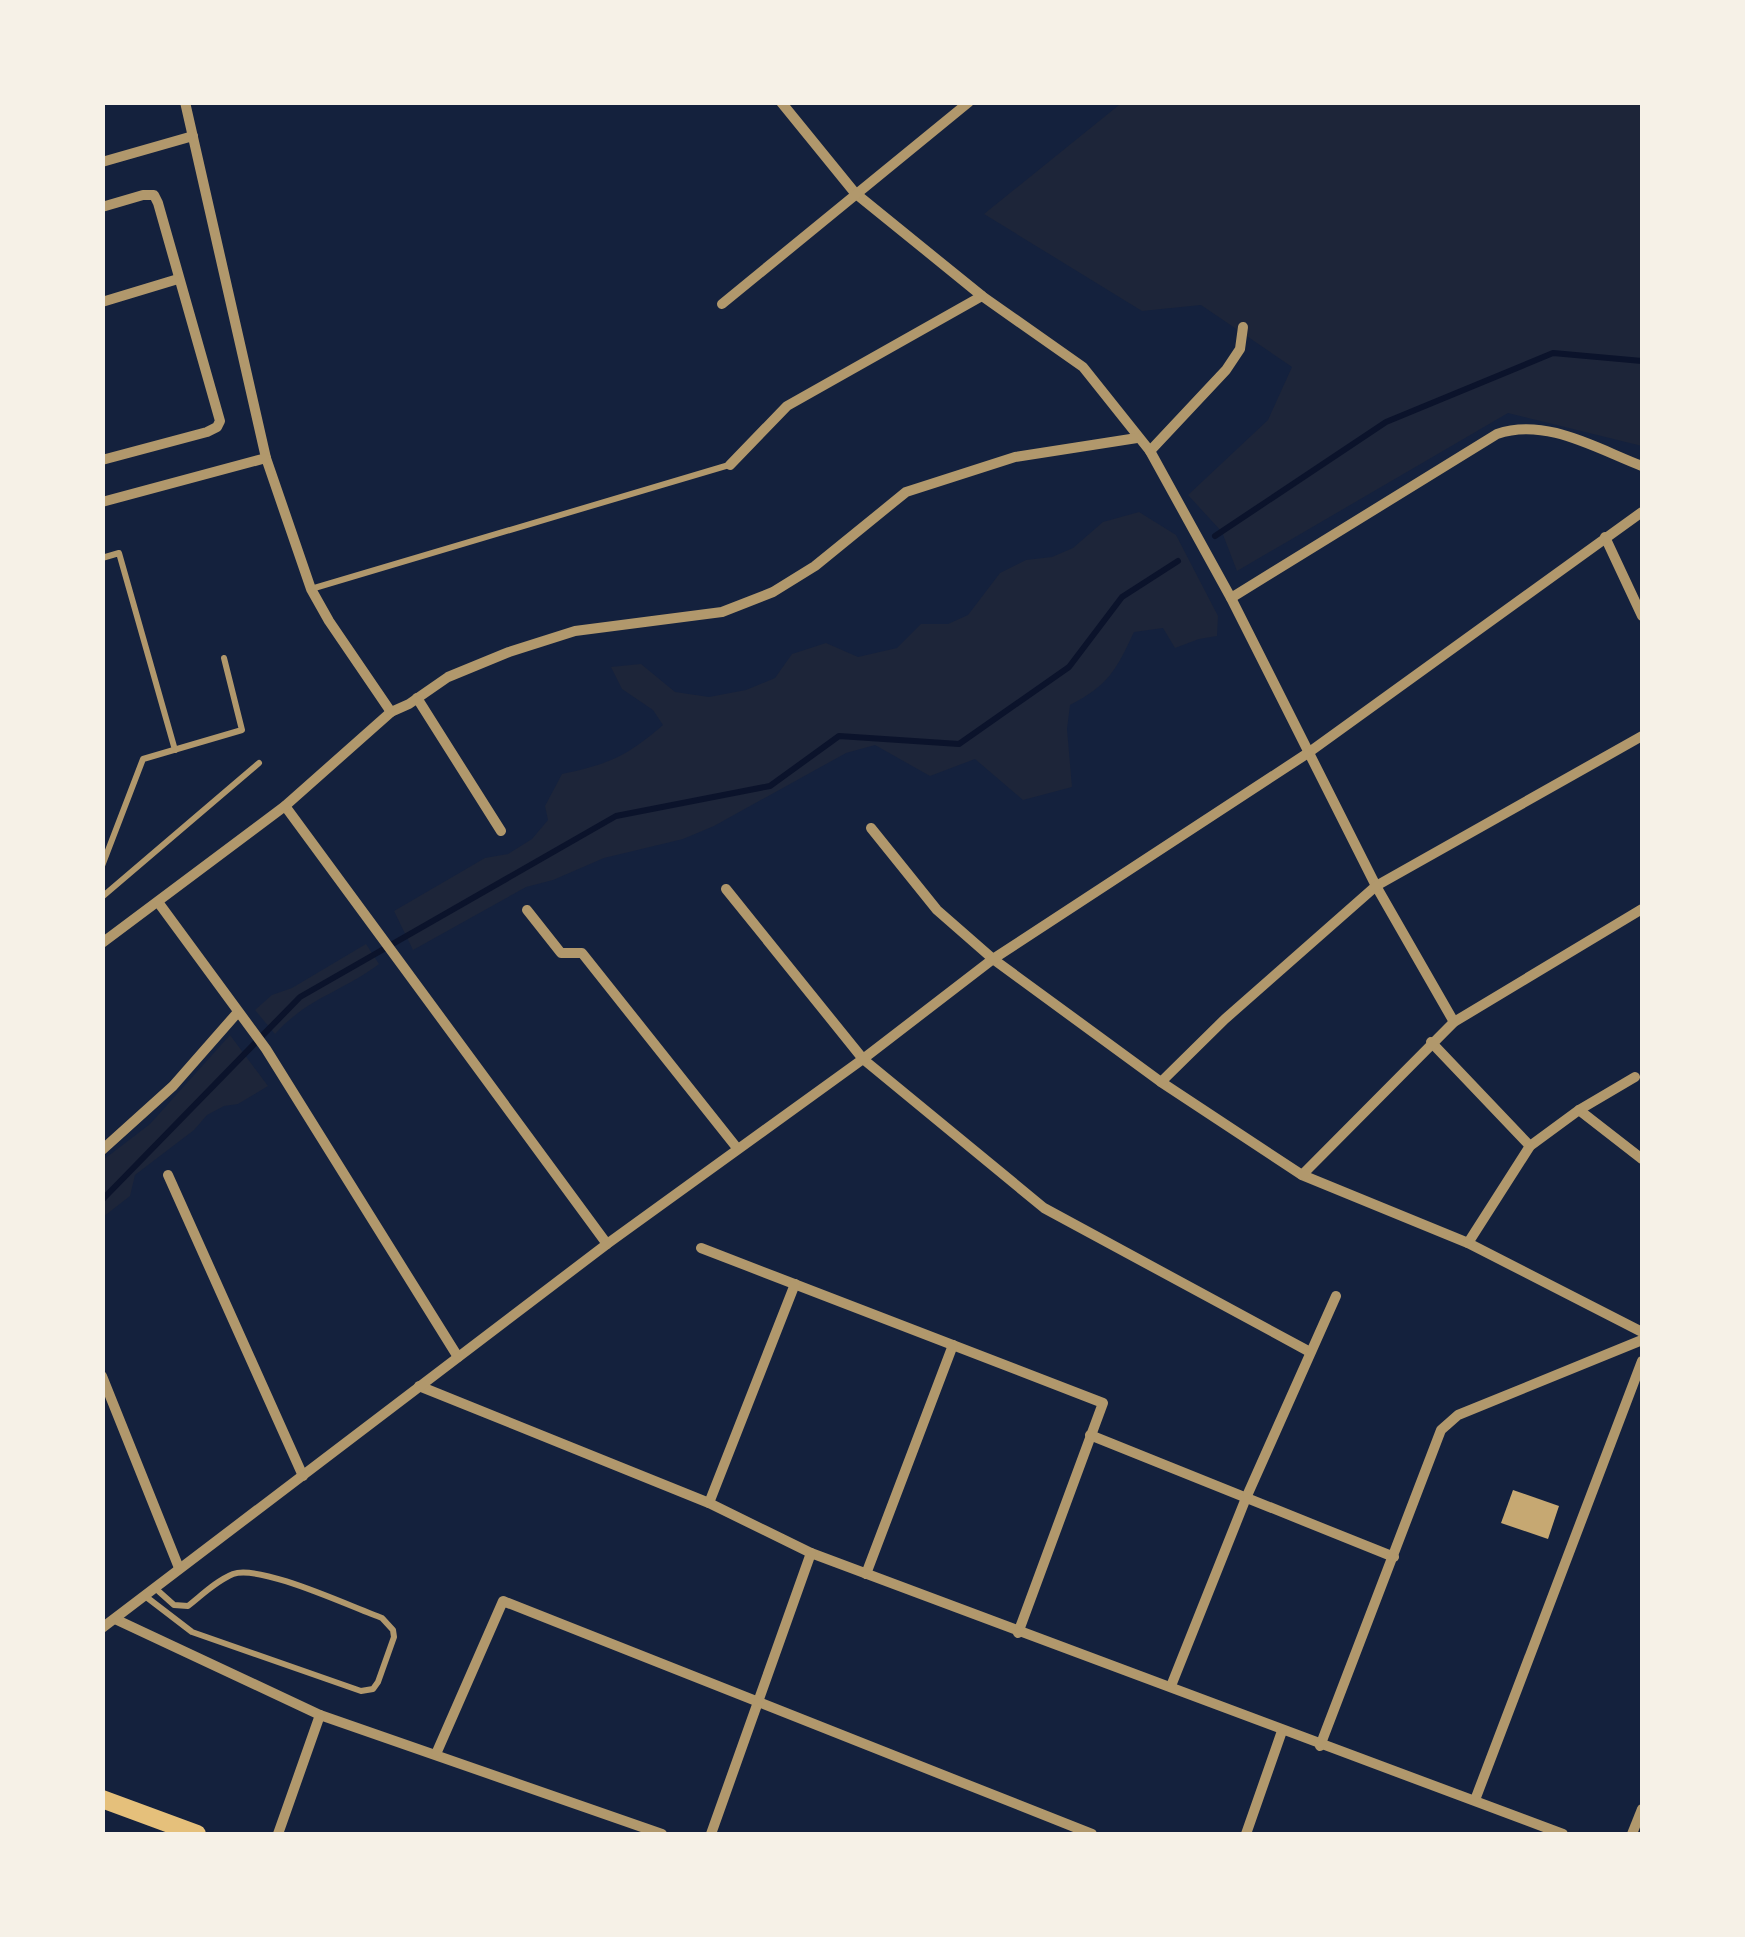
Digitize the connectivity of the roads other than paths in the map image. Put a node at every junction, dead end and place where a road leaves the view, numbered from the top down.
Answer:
1 (185, 102) edge
2 (781, 102) edge
3 (969, 102) edge
4 (193, 136) junction
5 (102, 162) edge
6 (856, 193) junction
7 (102, 207) edge
8 (178, 279) junction
9 (982, 296) junction
10 (102, 302) edge
11 (722, 304) dead end
12 (1242, 326) dead end
13 (1137, 438) junction
14 (1150, 451) junction
15 (266, 458) junction
16 (102, 460) edge
17 (730, 465) joint
18 (1642, 466) edge
19 (102, 502) edge
20 (1642, 512) edge
21 (1605, 537) junction
22 (102, 558) edge
23 (311, 589) junction
24 (1230, 598) junction
25 (1642, 616) edge
26 (224, 658) dead end
27 (417, 698) junction
28 (391, 712) junction
29 (1642, 736) edge
30 (175, 750) junction
31 (1308, 753) junction
32 (259, 764) dead end
33 (286, 806) junction
34 (871, 828) dead end
35 (502, 831) dead end
36 (102, 866) edge
37 (1376, 886) junction
38 (726, 889) dead end
39 (102, 897) edge
40 (158, 902) junction
41 (1642, 909) edge
42 (527, 910) dead end
43 (102, 943) edge
44 (993, 958) junction
45 (238, 1012) junction
46 (1454, 1022) junction
47 (1430, 1042) junction
48 (864, 1058) junction
49 (1635, 1078) dead end
50 (1161, 1082) junction
51 (1579, 1110) junction
52 (1530, 1146) junction
53 (738, 1148) junction
54 (102, 1150) edge
55 (1642, 1160) edge
56 (168, 1175) dead end
57 (1302, 1175) junction
58 (607, 1244) junction
59 (1468, 1244) junction
60 (701, 1248) dead end
61 (794, 1284) junction
62 (1336, 1296) dead end
63 (1642, 1332) edge
64 (1642, 1340) edge
65 (953, 1345) junction
66 (1310, 1352) junction
67 (458, 1357) junction
68 (1642, 1361) edge
69 (102, 1376) edge
70 (419, 1386) junction
71 (1090, 1435) junction
72 (303, 1476) junction
73 (1246, 1498) junction
74 (709, 1504) junction
75 (811, 1553) junction
76 (1394, 1557) junction
77 (179, 1568) junction
78 (866, 1574) junction
79 (155, 1588) junction
80 (144, 1596) junction
81 (115, 1619) junction
82 (102, 1628) edge
83 (1018, 1633) junction
84 (1171, 1686) junction
85 (759, 1700) junction
86 (320, 1715) junction
87 (1282, 1731) junction
88 (1320, 1746) junction
89 (436, 1754) junction
90 (102, 1799) edge
91 (1475, 1800) junction
92 (1642, 1809) edge
93 (197, 1834) edge
94 (278, 1834) edge
95 (662, 1834) edge
96 (711, 1834) edge
97 (1092, 1834) edge
98 (1246, 1834) edge
99 (1562, 1834) edge
100 (1632, 1834) edge

1 - 4 street
2 - 6 street
3 - 6 street
4 - 5 street
4 - 15 street
6 - 9 street
6 - 11 street
7 - 8 street
8 - 10 street
8 - 16 street
9 - 13 street
9 - 17 street
12 - 14 street
13 - 14 street
13 - 27 street
14 - 24 street
15 - 19 street
15 - 23 street
17 - 23 lane
18 - 24 street
20 - 21 street
21 - 25 street
21 - 31 street
22 - 30 lane
23 - 28 street
24 - 31 street
26 - 30 lane
27 - 28 street
27 - 35 street
28 - 33 street
29 - 37 street
30 - 36 lane
31 - 37 street
31 - 44 street
32 - 39 lane
33 - 40 street
33 - 58 street
34 - 44 street
37 - 46 street
37 - 50 street
38 - 48 street
40 - 43 street
40 - 45 street
41 - 46 street
42 - 53 street
44 - 48 street
44 - 50 street
45 - 54 street
45 - 67 street
46 - 47 street
47 - 52 street
47 - 57 street
48 - 53 street
48 - 66 street
49 - 51 street
50 - 57 street
51 - 52 street
51 - 55 street
52 - 59 street
53 - 58 street
56 - 72 street
57 - 59 street
58 - 67 street
59 - 63 street
60 - 61 street
61 - 65 street
61 - 74 street
62 - 66 street
64 - 76 street
65 - 71 street
65 - 78 street
66 - 73 street
67 - 70 street
68 - 91 street
69 - 77 street
70 - 72 street
70 - 74 street
71 - 73 street
71 - 83 street
72 - 77 street
73 - 76 street
73 - 84 street
74 - 75 street
75 - 78 street
75 - 85 street
76 - 88 street
77 - 79 street
78 - 83 street
79 - 80 street
79 - 80 lane
80 - 81 street
81 - 82 street
81 - 86 street
83 - 84 street
84 - 87 street
85 - 89 street
85 - 96 street
85 - 97 street
86 - 89 street
86 - 94 street
87 - 88 street
87 - 98 street
88 - 91 street
89 - 95 street
90 - 93 main road
91 - 99 street
92 - 100 street

